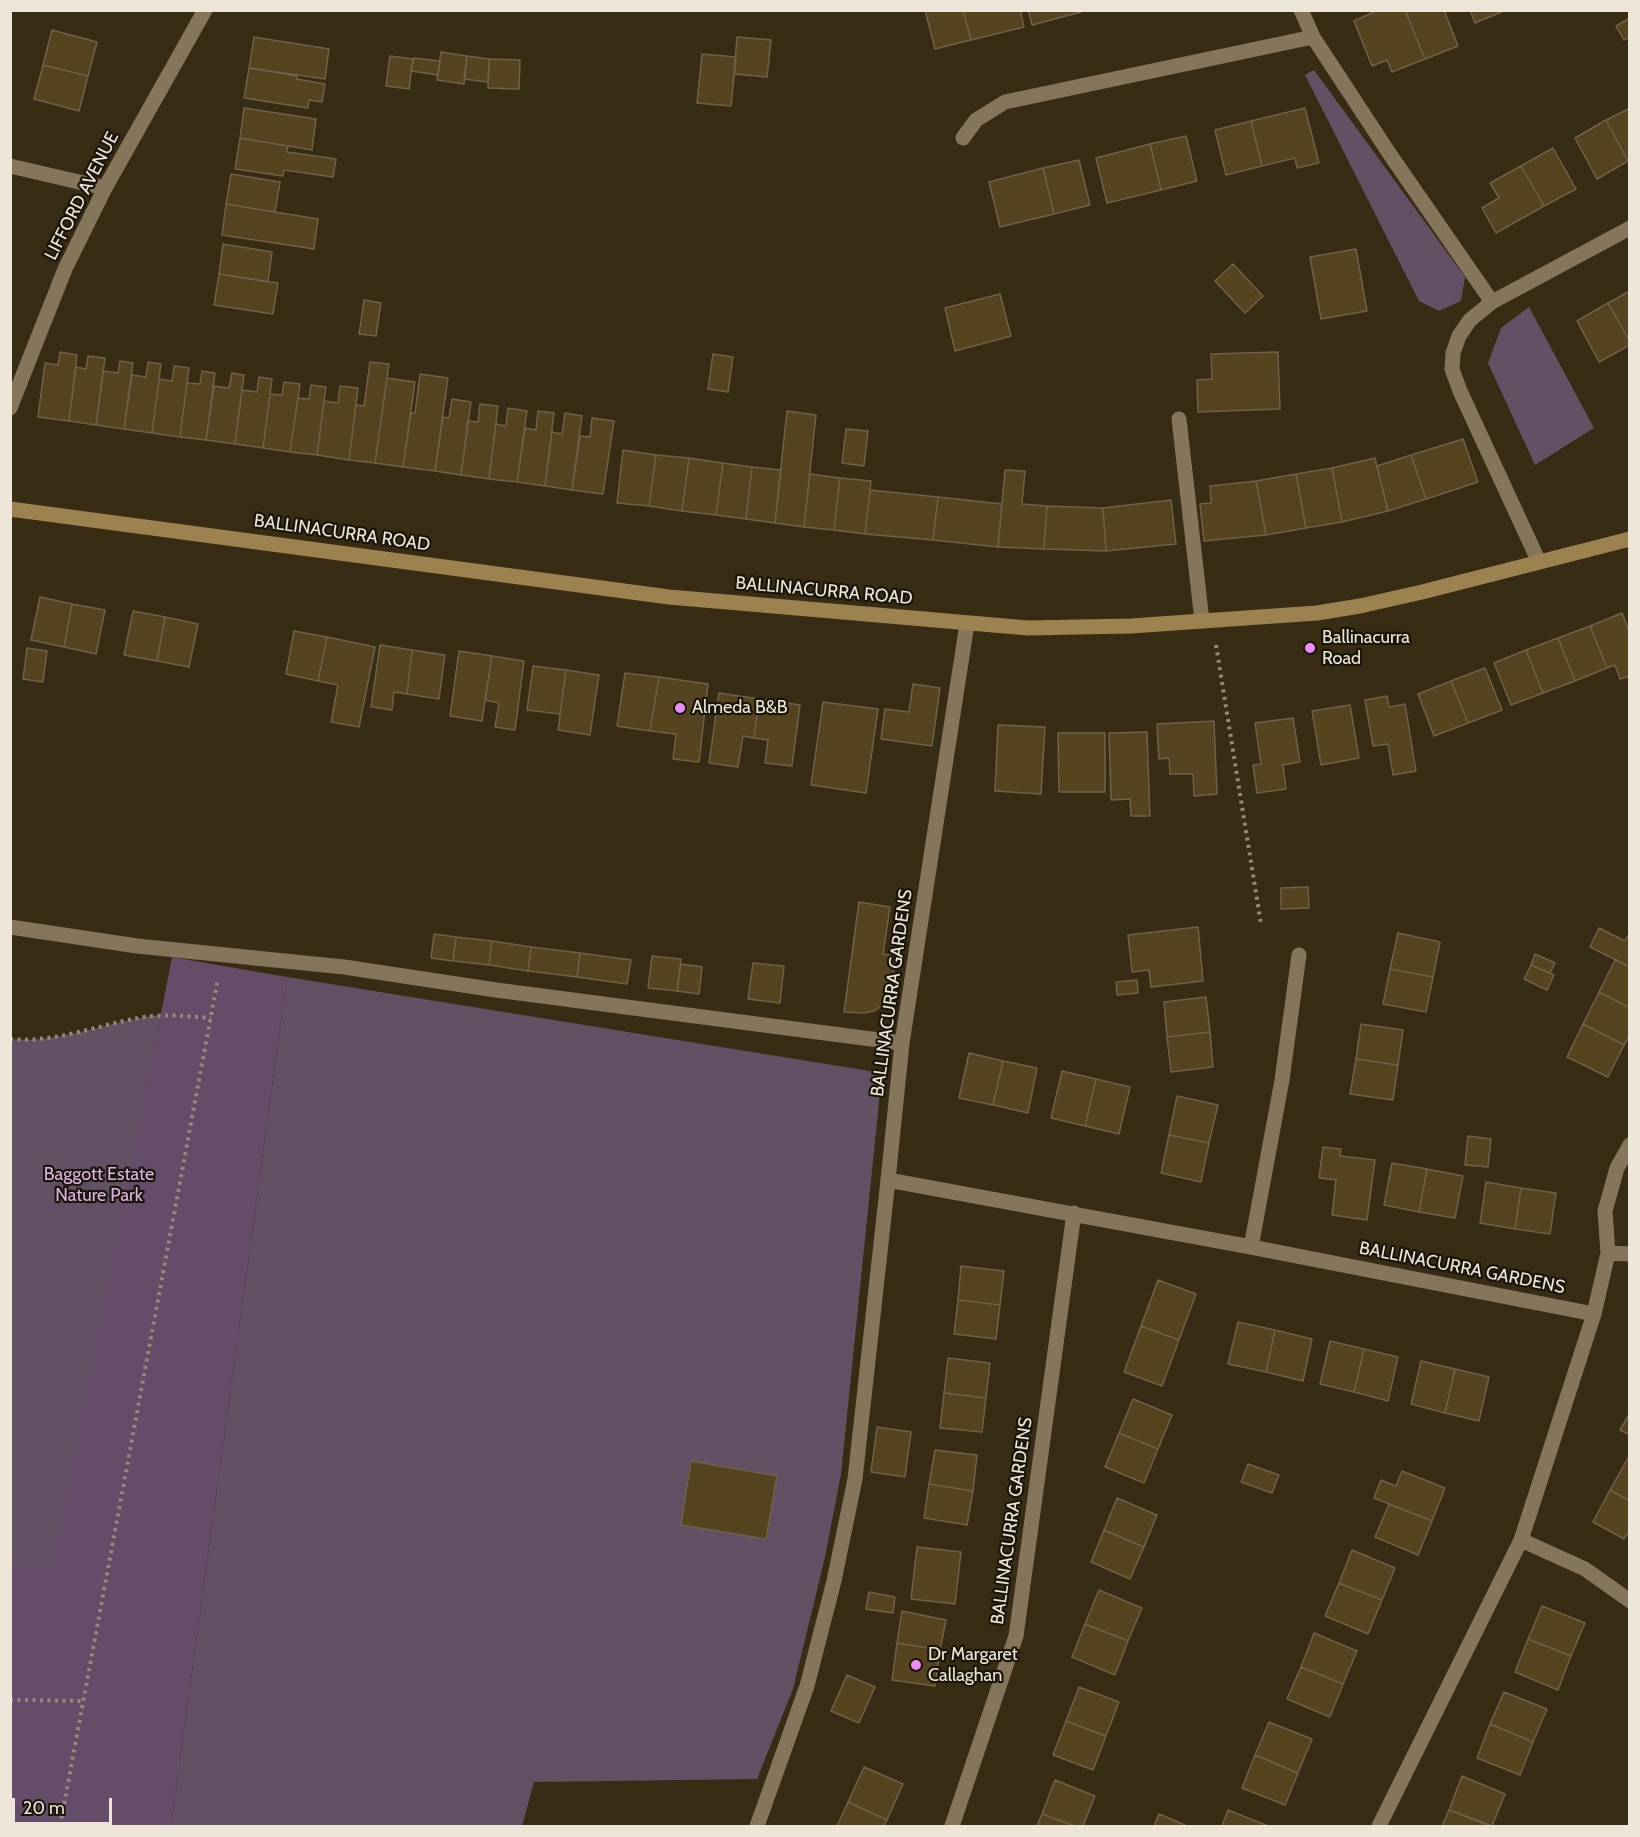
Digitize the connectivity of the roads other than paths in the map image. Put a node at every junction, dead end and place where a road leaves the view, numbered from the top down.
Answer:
1 (205, 10) edge
2 (1301, 10) edge
3 (1313, 38) junction
4 (963, 138) dead end
5 (10, 166) edge
6 (105, 188) junction
7 (1629, 228) edge
8 (1492, 302) junction
9 (10, 408) edge
10 (1179, 420) dead end
11 (10, 509) edge
12 (1629, 539) edge
13 (1539, 562) junction
14 (1207, 621) junction
15 (967, 624) junction
16 (10, 927) edge
17 (1299, 955) dead end
18 (902, 1043) junction
19 (1629, 1144) edge
20 (888, 1180) junction
21 (1074, 1213) junction
22 (1251, 1247) junction
23 (1608, 1253) junction
24 (1629, 1254) edge
25 (1594, 1314) junction
26 (1521, 1540) junction
27 (1629, 1601) edge
28 (757, 1827) edge
29 (952, 1827) edge
30 (1379, 1827) edge

1 - 6 street, LIFFORD AVENUE
2 - 3 street
3 - 4 street
3 - 8 street
5 - 6 street
6 - 9 street, LIFFORD AVENUE
7 - 8 street
8 - 13 street
10 - 14 street
11 - 15 main road, BALLINACURRA ROAD
12 - 13 main road, BALLINACURRA ROAD
13 - 14 main road, BALLINACURRA ROAD
14 - 15 main road, BALLINACURRA ROAD
15 - 18 street, BALLINACURRA GARDENS
16 - 18 street
17 - 22 street
18 - 20 street, BALLINACURRA GARDENS
19 - 23 street
20 - 21 street, BALLINACURRA GARDENS
20 - 28 street
21 - 22 street, BALLINACURRA GARDENS
21 - 29 street, BALLINACURRA GARDENS
22 - 25 street, BALLINACURRA GARDENS
23 - 24 street
23 - 25 street
25 - 26 street
26 - 27 street
26 - 30 street

